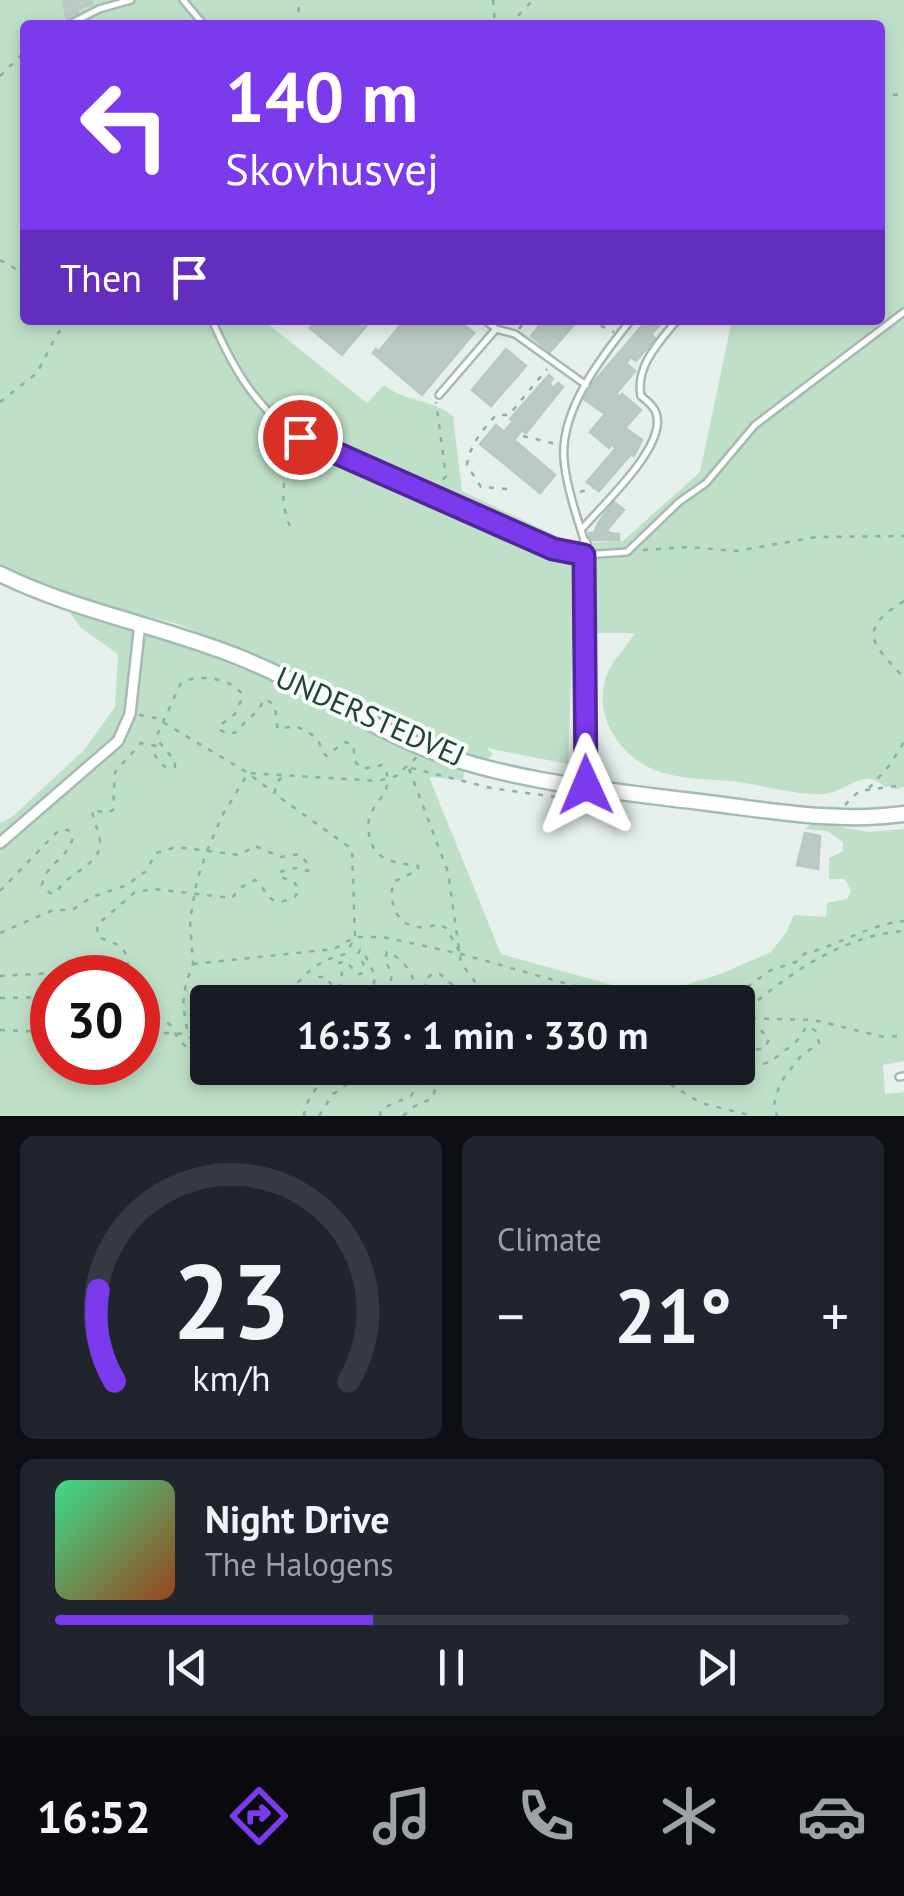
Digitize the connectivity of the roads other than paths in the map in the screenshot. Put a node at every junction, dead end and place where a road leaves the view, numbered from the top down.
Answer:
1 (131, 0) edge
2 (183, 0) edge
3 (78, 20) edge
4 (200, 20) edge
5 (904, 312) edge
6 (214, 325) edge
7 (492, 325) edge
8 (627, 325) edge
9 (674, 325) edge
10 (496, 328) junction
11 (586, 384) junction
12 (438, 399) road end
13 (581, 530) junction
14 (584, 543) joint
15 (584, 555) junction
16 (0, 574) edge
17 (140, 623) junction
18 (593, 786) junction
19 (904, 814) edge
20 (0, 843) edge

1 - 3 lane
2 - 4 lane
5 - 15 lane
6 - 15 lane
7 - 10 lane
8 - 11 lane
9 - 13 lane
10 - 11 lane
10 - 12 lane
11 - 13 lane
13 - 14 lane
14 - 15 street
15 - 18 street
16 - 17 street, UNDERSTEDVEJ
17 - 18 street, UNDERSTEDVEJ
17 - 20 street
18 - 19 street, UNDERSTEDVEJ

